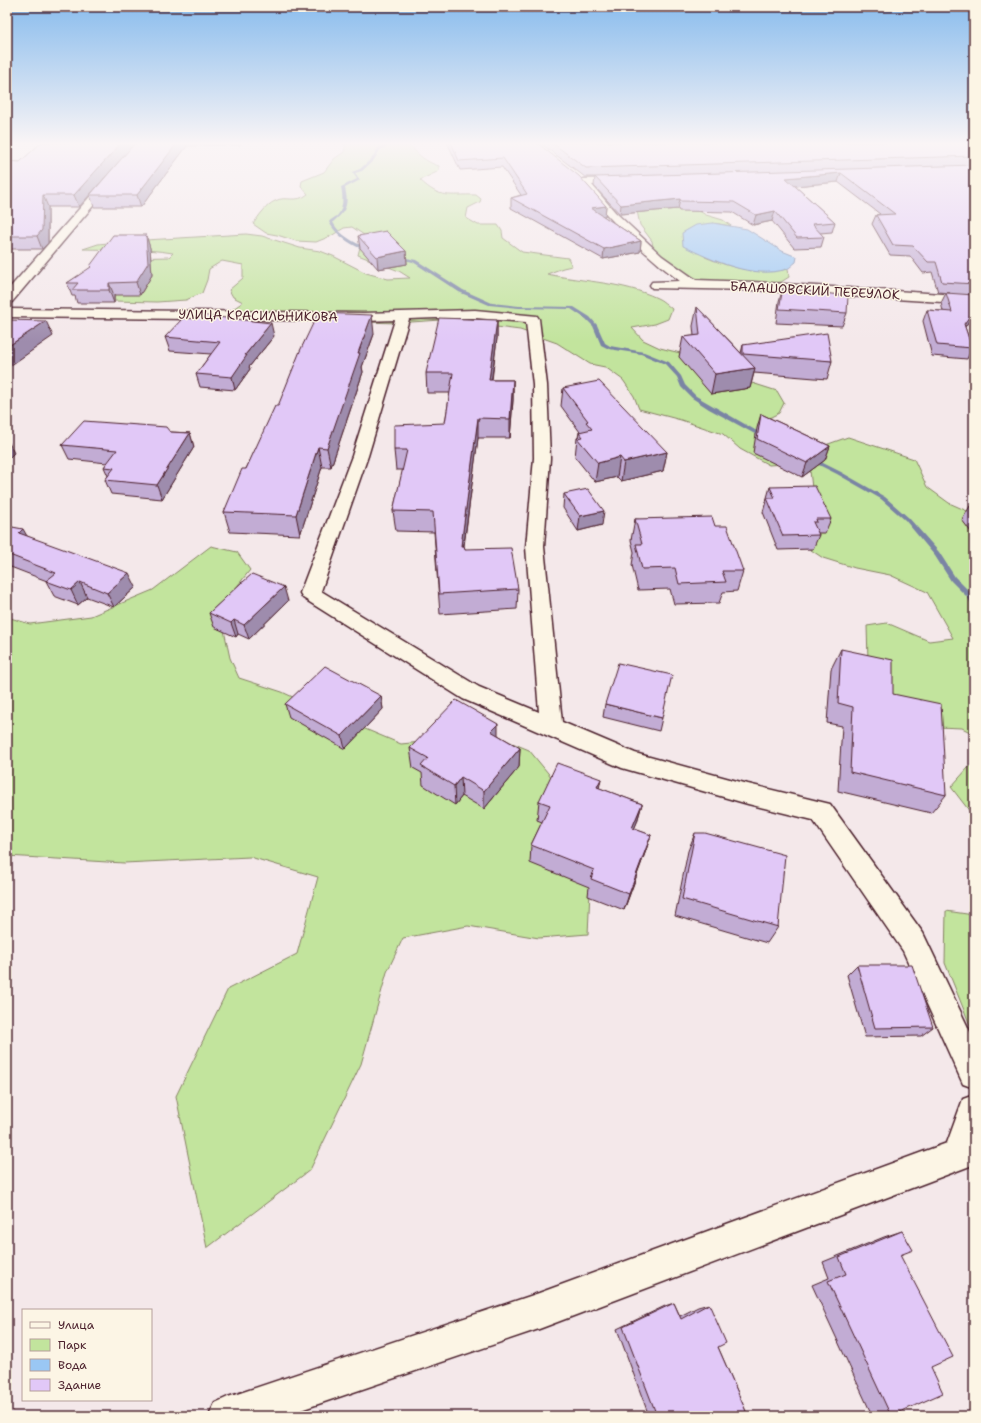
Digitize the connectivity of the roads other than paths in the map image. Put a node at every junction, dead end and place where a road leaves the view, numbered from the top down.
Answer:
1 (85, 208) edge
2 (606, 208) edge
3 (693, 284) junction
4 (656, 285) dead end
5 (7, 299) edge
6 (974, 300) edge
7 (7, 314) edge
8 (403, 316) junction
9 (551, 727) junction
10 (974, 1073) edge
11 (974, 1110) edge
12 (228, 1416) edge

1 - 5 street
2 - 3 street
3 - 4 street, БАЛАШОВСКИЙ ПЕРЕУЛОК
3 - 6 street, БАЛАШОВСКИЙ ПЕРЕУЛОК
7 - 8 street, УЛИЦА КРАСИЛЬНИКОВА
8 - 9 street, УЛИЦА КРАСИЛЬНИКОВА
8 - 9 street
9 - 10 street
11 - 12 street

